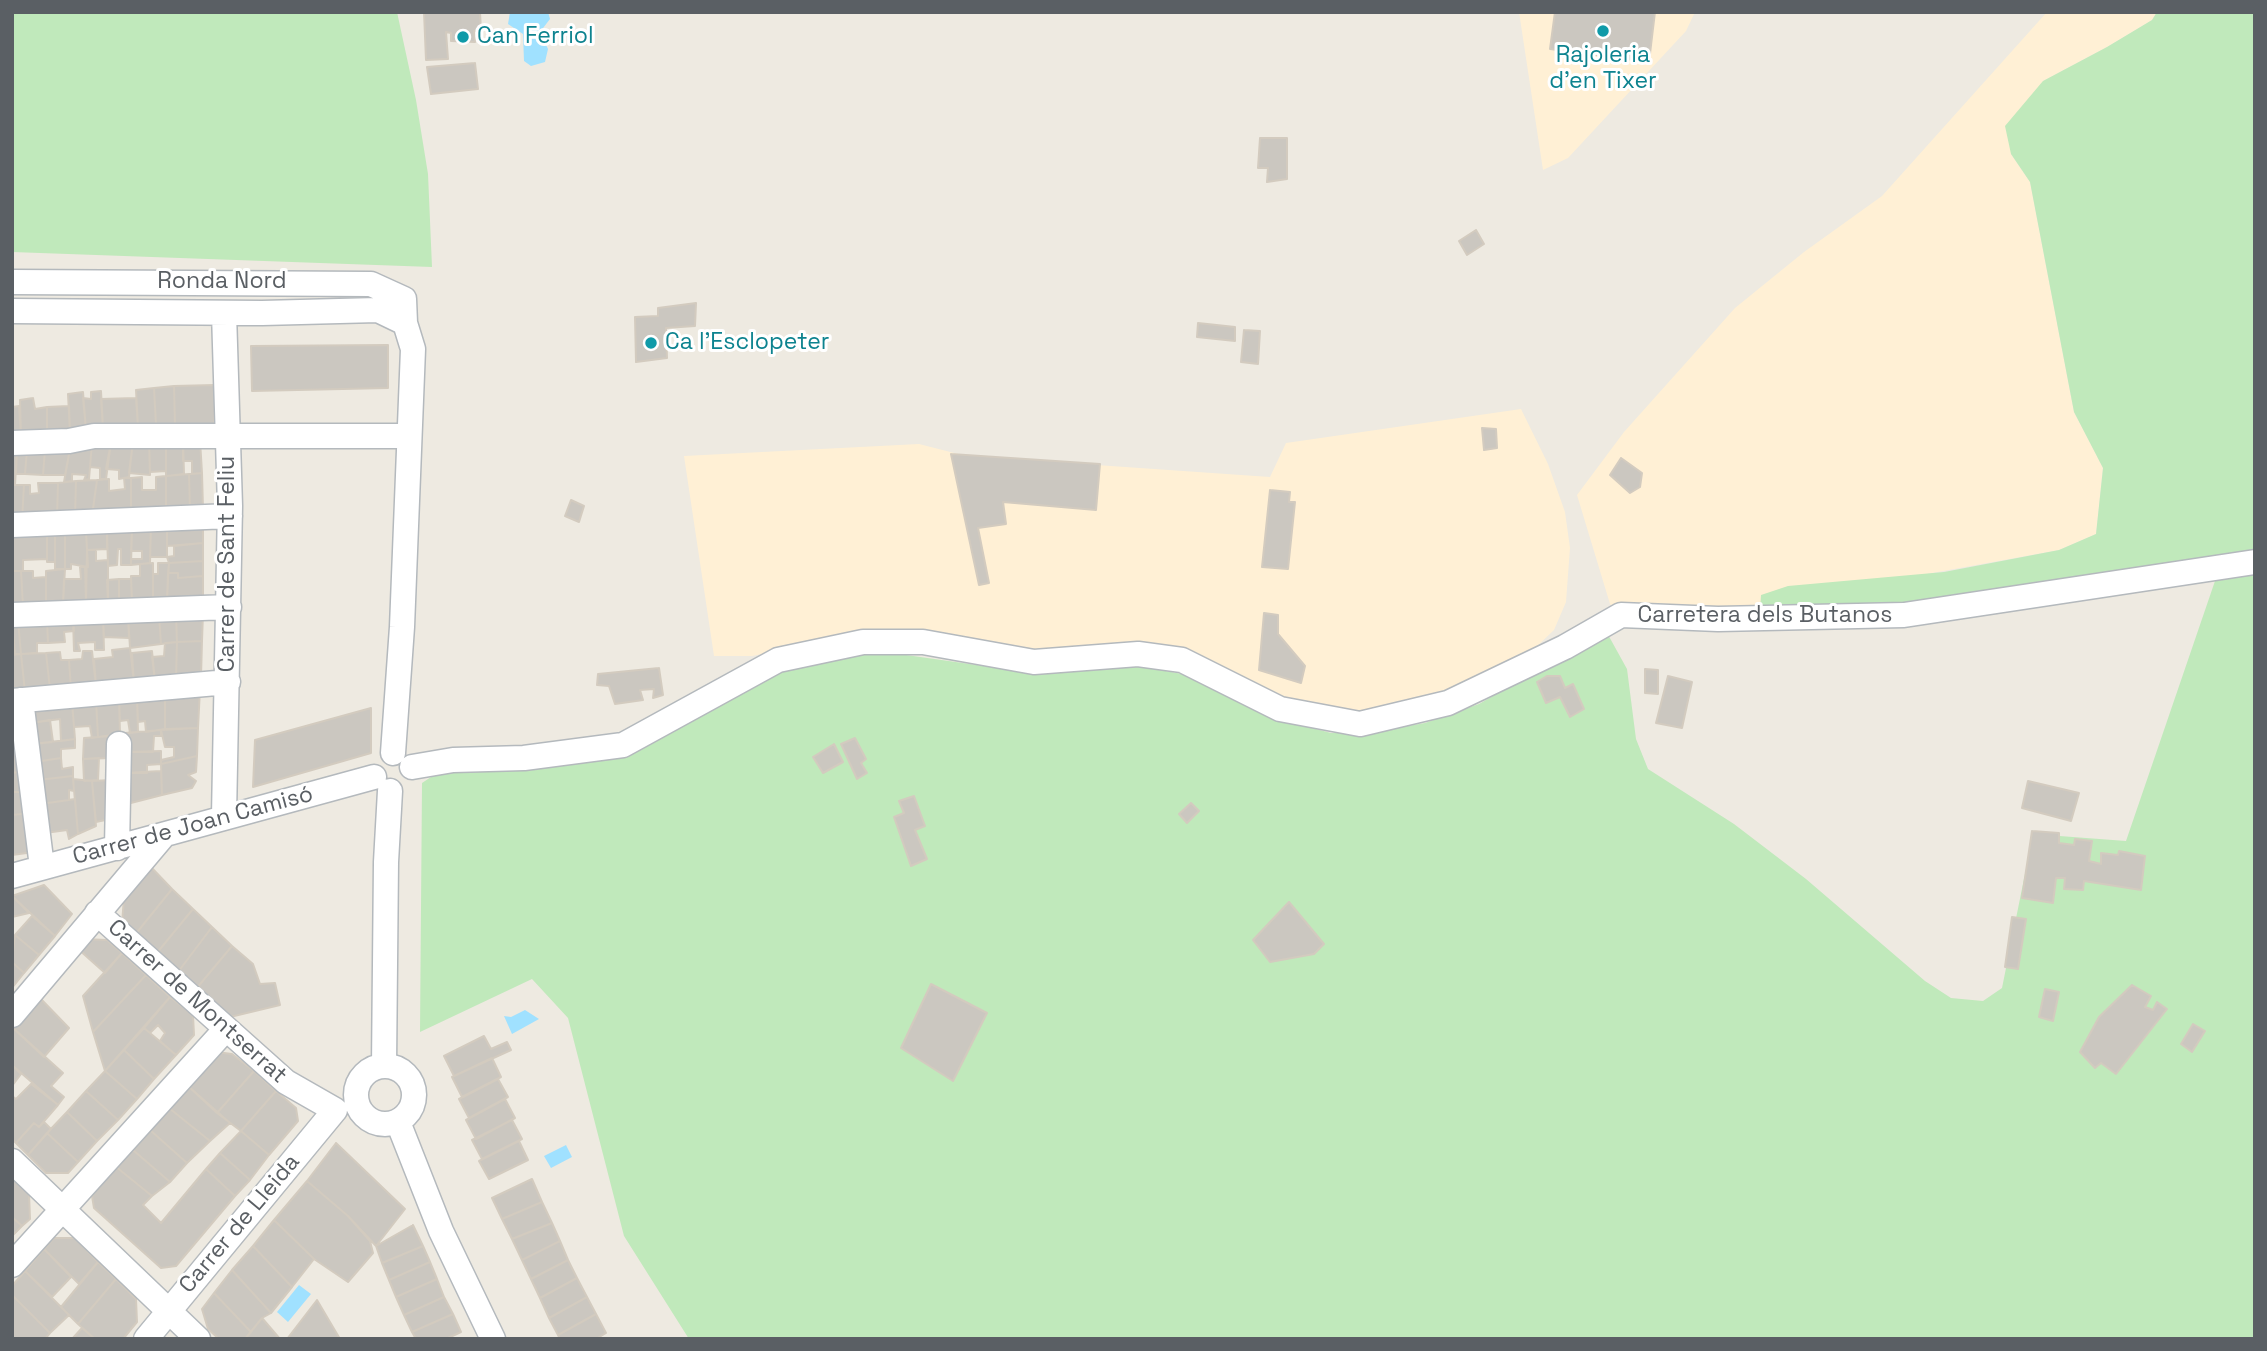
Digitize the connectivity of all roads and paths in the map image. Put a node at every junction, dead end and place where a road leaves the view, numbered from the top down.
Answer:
1 (12, 282) edge
2 (12, 311) edge
3 (405, 311) junction
4 (224, 313) junction
5 (229, 434) junction
6 (410, 436) junction
7 (12, 443) edge
8 (230, 516) junction
9 (12, 525) edge
10 (2255, 562) edge
11 (229, 607) junction
12 (12, 615) edge
13 (228, 682) junction
14 (17, 700) edge
15 (119, 744) dead end
16 (402, 760) junction
17 (382, 784) junction
18 (224, 816) junction
19 (163, 836) junction
20 (117, 848) junction
21 (42, 867) junction
22 (12, 876) edge
23 (97, 913) junction
24 (12, 1015) edge
25 (226, 1030) junction
26 (384, 1066) junction
27 (346, 1108) junction
28 (398, 1122) junction
29 (12, 1161) edge
30 (64, 1209) junction
31 (12, 1265) edge
32 (169, 1310) junction
33 (146, 1339) edge
34 (198, 1339) edge
35 (493, 1339) edge

1 - 3 street, Ronda Nord
2 - 4 street, Ronda Nord
3 - 4 street, Ronda Nord
3 - 6 street
4 - 5 street, Carrer de Sant Feliu
5 - 6 street
5 - 7 street
5 - 8 street, Carrer de Sant Feliu
6 - 16 street
8 - 9 street
8 - 11 street, Carrer de Sant Feliu
10 - 16 street, Carretera dels Butanos
11 - 12 street
11 - 13 street, Carrer de Sant Feliu
13 - 14 street
13 - 18 street, Carrer de Sant Feliu
14 - 21 street
15 - 20 street
16 - 17 street
16 - 17 street
17 - 18 street, Carrer de Joan Camisó
17 - 26 street
18 - 19 street, Carrer de Joan Camisó
19 - 20 street, Carrer de Joan Camisó
19 - 23 street
20 - 21 street, Carrer de Joan Camisó
21 - 22 street, Carrer de Joan Camisó
23 - 24 street
23 - 25 street, Carrer de Montserrat
25 - 27 street, Carrer de Montserrat
25 - 30 street
26 - 27 street
26 - 28 street
27 - 28 street
27 - 32 street, Carrer de Lleida
28 - 35 street
29 - 30 street
30 - 31 street
30 - 32 street
32 - 33 street, Carrer de Lleida
32 - 34 street

